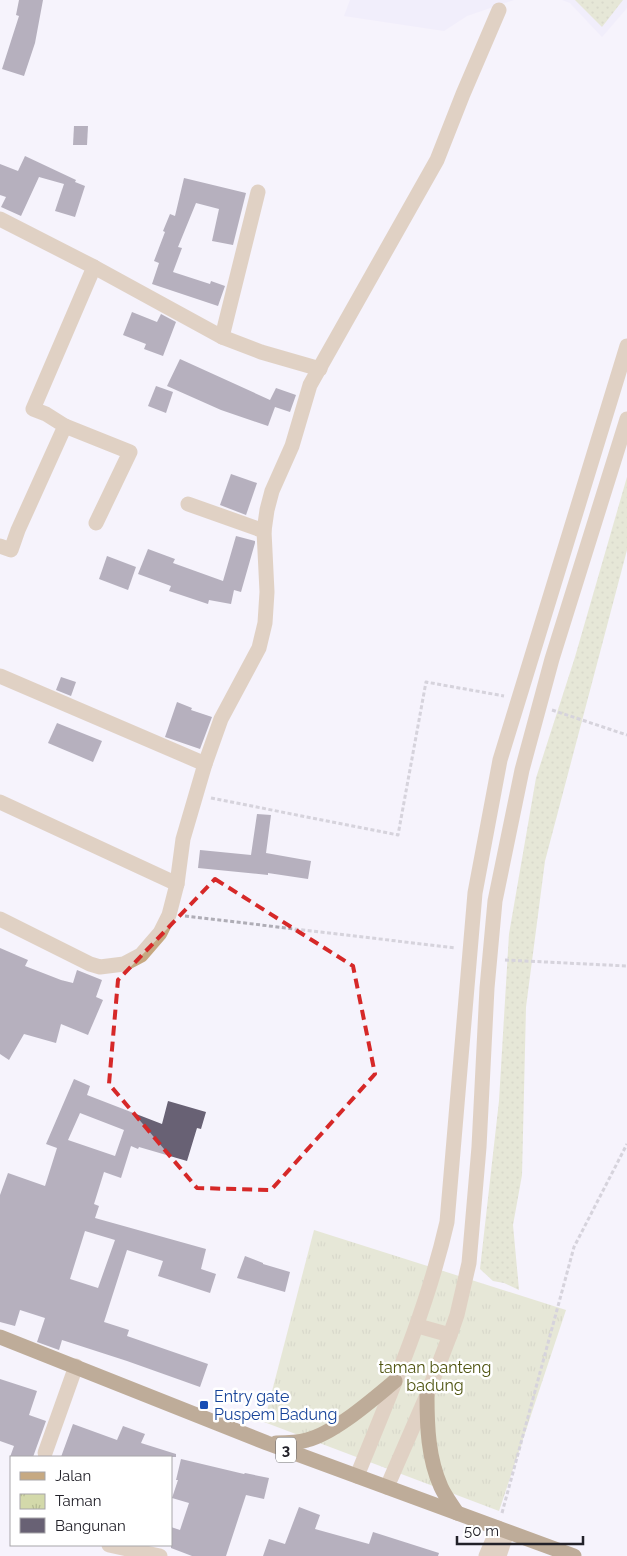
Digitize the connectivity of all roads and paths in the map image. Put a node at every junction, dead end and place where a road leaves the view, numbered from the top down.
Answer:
1 (499, 10) dead end
2 (258, 192) dead end
3 (0, 219) edge
4 (94, 267) junction
5 (222, 337) junction
6 (627, 346) edge
7 (320, 369) junction
8 (627, 418) edge
9 (66, 426) junction
10 (188, 504) dead end
11 (96, 522) dead end
12 (264, 531) junction
13 (0, 546) edge
14 (0, 676) edge
15 (519, 699) junction
16 (540, 706) junction
17 (627, 735) edge
18 (205, 764) junction
19 (195, 795) junction
20 (0, 802) edge
21 (177, 884) junction
22 (169, 915) junction
23 (0, 919) edge
24 (470, 950) junction
25 (489, 959) junction
26 (627, 966) edge
27 (627, 1144) edge
28 (418, 1326) junction
29 (450, 1335) junction
30 (0, 1337) edge
31 (76, 1366) junction
32 (395, 1381) junction
33 (427, 1395) junction
34 (267, 1443) junction
35 (45, 1453) dead end
36 (357, 1476) junction
37 (387, 1487) junction
38 (457, 1513) junction
39 (503, 1530) junction
40 (114, 1546) edge
41 (160, 1556) edge
42 (486, 1556) edge
43 (500, 1556) edge
44 (574, 1556) edge

1 - 7 street
2 - 5 street
3 - 4 street
4 - 5 street
4 - 9 street
5 - 7 street
6 - 15 street
7 - 12 street
8 - 16 street
9 - 11 street
9 - 13 street
10 - 12 street
12 - 18 street
14 - 18 street
15 - 19 path
15 - 24 street
16 - 17 path
16 - 25 street
18 - 19 street
19 - 21 street
20 - 21 street
21 - 22 street
22 - 23 street
22 - 24 path
24 - 28 street
25 - 26 path
25 - 29 street
27 - 39 path
28 - 29 street
28 - 32 street
29 - 33 street
30 - 31 highway, 3
31 - 34 highway, 3
31 - 35 street
32 - 34 highway
32 - 36 street
33 - 37 street
33 - 38 highway
34 - 36 highway, 3
36 - 37 highway, 3
37 - 38 highway, 3
38 - 39 highway, 3
39 - 42 street
39 - 43 street
39 - 44 highway, 3
40 - 41 street

